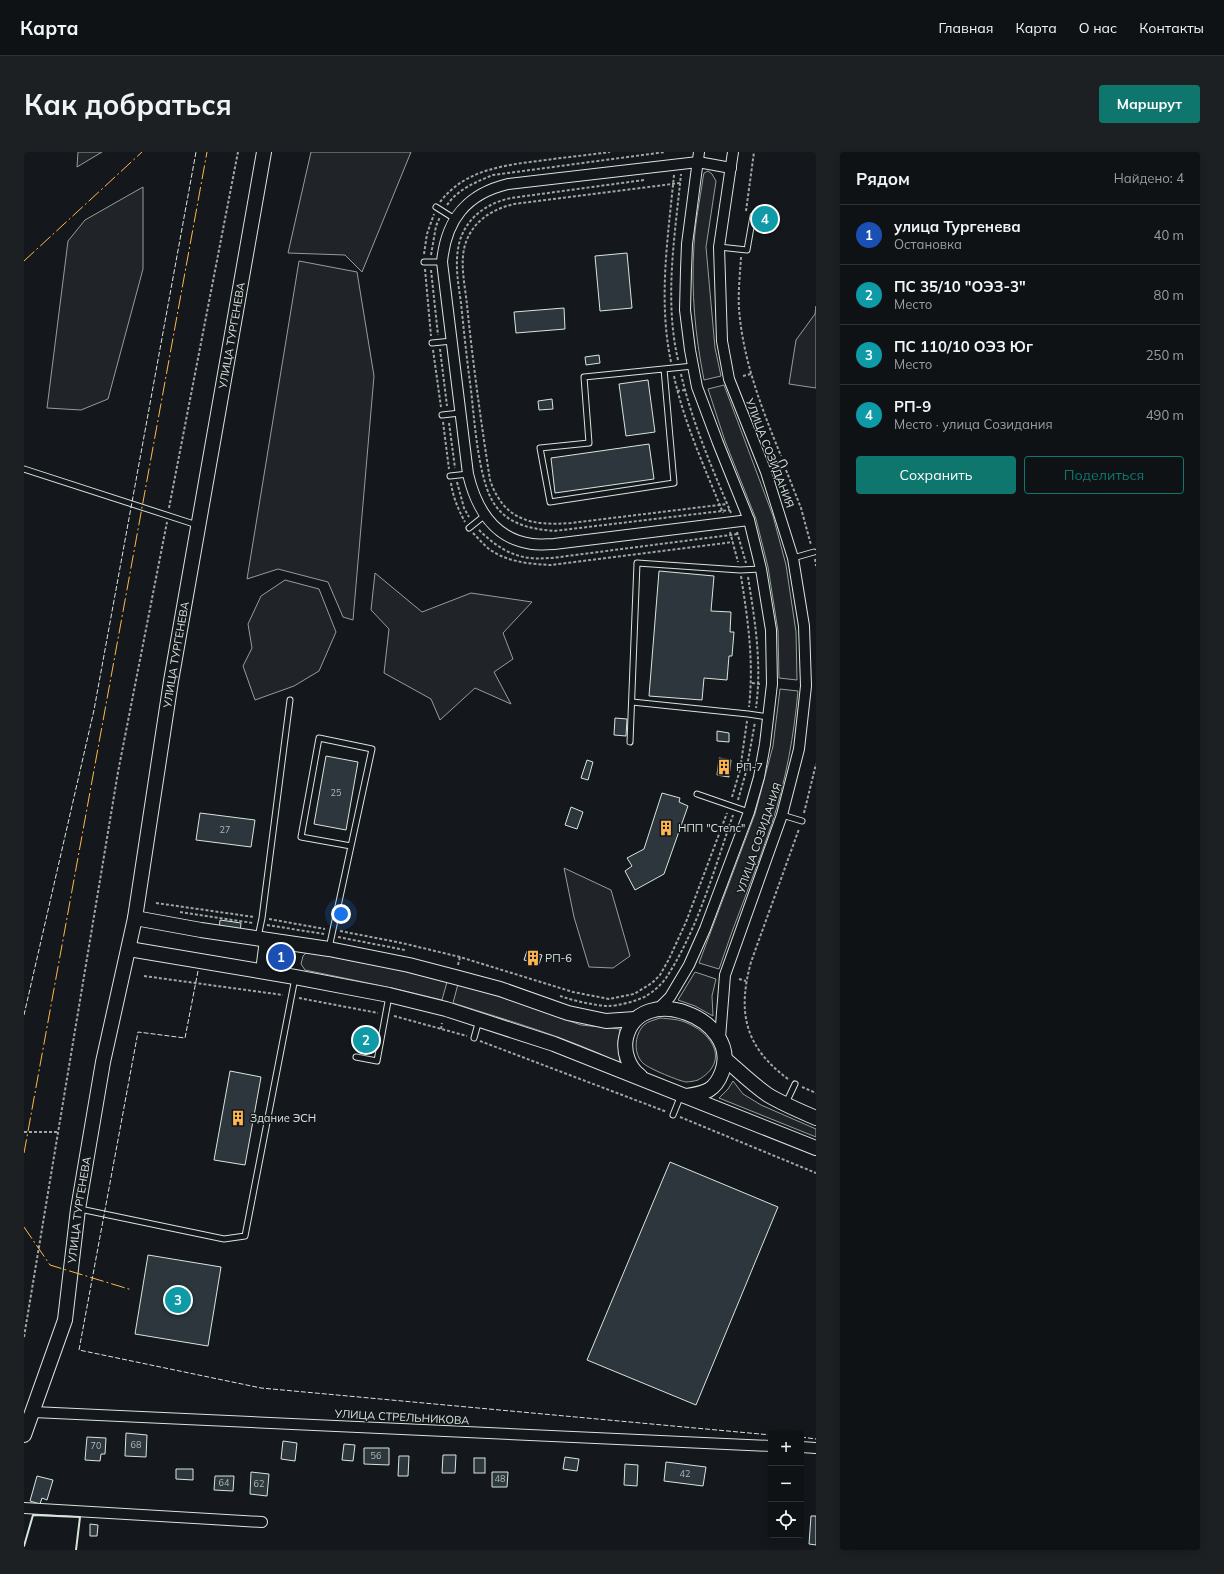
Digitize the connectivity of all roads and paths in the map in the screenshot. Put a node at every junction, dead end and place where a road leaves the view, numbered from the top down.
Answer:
1 (238, 152) edge
2 (264, 152) edge
3 (610, 152) edge
4 (665, 152) edge
5 (733, 152) edge
6 (754, 152) edge
7 (699, 157) edge
8 (679, 164) junction
9 (732, 168) junction
10 (681, 175) junction
11 (674, 176) junction
12 (650, 179) dead end
13 (680, 183) junction
14 (673, 184) junction
15 (436, 207) junction
16 (442, 211) junction
17 (746, 211) dead end
18 (753, 216) dead end
19 (455, 219) junction
20 (719, 247) junction
21 (741, 250) junction
22 (424, 262) junction
23 (430, 262) junction
24 (442, 262) junction
25 (452, 341) junction
26 (432, 343) junction
27 (439, 343) junction
28 (693, 366) junction
29 (672, 368) junction
30 (680, 368) junction
31 (664, 369) junction
32 (751, 374) junction
33 (743, 376) dead end
34 (684, 390) junction
35 (677, 391) junction
36 (460, 413) junction
37 (448, 414) junction
38 (442, 415) junction
39 (784, 463) junction
40 (24, 469) edge
41 (766, 472) junction
42 (468, 474) junction
43 (456, 475) junction
44 (450, 476) junction
45 (727, 504) junction
46 (720, 505) junction
47 (730, 510) junction
48 (723, 511) junction
49 (484, 516) junction
50 (168, 517) junction
51 (749, 520) junction
52 (731, 522) junction
53 (474, 525) junction
54 (198, 526) junction
55 (469, 528) junction
56 (738, 534) junction
57 (731, 535) junction
58 (733, 542) junction
59 (814, 552) junction
60 (793, 558) junction
61 (816, 566) edge
62 (761, 569) junction
63 (740, 570) junction
64 (747, 570) junction
65 (752, 684) junction
66 (760, 684) junction
67 (290, 700) dead end
68 (632, 702) junction
69 (748, 714) junction
70 (756, 715) junction
71 (768, 717) junction
72 (630, 742) dead end
73 (816, 764) edge
74 (697, 794) dead end
75 (729, 805) junction
76 (736, 807) junction
77 (749, 812) junction
78 (782, 815) junction
79 (802, 821) junction
80 (351, 846) junction
81 (156, 903) dead end
82 (178, 912) dead end
83 (135, 918) junction
84 (261, 921) junction
85 (331, 938) junction
86 (262, 940) junction
87 (129, 949) junction
88 (407, 951) dead end
89 (460, 957) junction
90 (669, 959) junction
91 (675, 961) junction
92 (458, 965) dead end
93 (263, 971) junction
94 (144, 976) dead end
95 (295, 977) junction
96 (739, 979) dead end
97 (746, 981) junction
98 (389, 995) junction
99 (558, 995) dead end
100 (291, 997) junction
101 (659, 1008) junction
102 (386, 1014) junction
103 (480, 1019) junction
104 (635, 1019) junction
105 (442, 1023) dead end
106 (440, 1029) junction
107 (474, 1038) junction
108 (720, 1038) junction
109 (356, 1057) dead end
110 (725, 1059) junction
111 (645, 1080) junction
112 (795, 1084) junction
113 (816, 1093) edge
114 (684, 1095) junction
115 (785, 1105) junction
116 (673, 1114) junction
117 (816, 1118) edge
118 (24, 1132) edge
119 (58, 1132) junction
120 (816, 1148) edge
121 (816, 1173) edge
122 (78, 1209) junction
123 (24, 1337) edge
124 (33, 1412) junction
125 (24, 1436) edge
126 (768, 1446) edge
127 (804, 1447) edge
128 (816, 1448) edge
129 (24, 1508) edge
130 (262, 1522) dead end

1 - 50 path
2 - 54 street, УЛИЦА ТУРГЕНЕВА
3 - 15 path
4 - 16 path
5 - 9 street, УЛИЦА СОЗИДАНИЯ
6 - 17 path
7 - 8 street
7 - 9 street
7 - 28 street, УЛИЦА СОЗИДАНИЯ
8 - 10 path
8 - 11 path
8 - 19 street
9 - 20 street, УЛИЦА СОЗИДАНИЯ
10 - 11 path
10 - 13 path
11 - 14 path
12 - 48 path
13 - 14 path
13 - 30 path
14 - 29 path
14 - 46 path
15 - 16 lane
15 - 22 path
16 - 19 lane
16 - 23 path
18 - 21 lane
19 - 24 street
20 - 21 lane
20 - 41 street, УЛИЦА СОЗИДАНИЯ
21 - 32 path
22 - 23 lane
22 - 26 path
23 - 24 lane
23 - 27 path
24 - 25 street
25 - 27 lane
25 - 36 street
26 - 27 lane
26 - 38 path
27 - 37 path
28 - 30 lane
28 - 51 street, УЛИЦА СОЗИДАНИЯ
29 - 30 lane
29 - 31 lane
29 - 35 path
30 - 34 path
31 - 31 lane
32 - 33 path
32 - 39 path
34 - 35 path
34 - 45 path
35 - 46 path
36 - 37 lane
36 - 42 street
37 - 38 lane
37 - 43 path
38 - 44 path
39 - 41 lane
39 - 59 path
40 - 50 lane
41 - 60 street, УЛИЦА СОЗИДАНИЯ
42 - 43 lane
42 - 49 street
43 - 44 lane
43 - 53 path
44 - 55 path
45 - 46 path
45 - 47 path
46 - 48 path
47 - 48 path
47 - 52 path
48 - 52 path
49 - 52 street
49 - 53 lane
50 - 54 lane
50 - 119 path
51 - 52 street
51 - 62 street, УЛИЦА СОЗИДАНИЯ
52 - 56 path
52 - 57 path
53 - 55 lane
53 - 57 path
54 - 83 street, УЛИЦА ТУРГЕНЕВА
55 - 58 path
56 - 57 path
56 - 64 path
57 - 58 path
58 - 63 path
59 - 60 lane
59 - 61 path
60 - 78 street, УЛИЦА СОЗИДАНИЯ
62 - 64 lane
62 - 71 street, УЛИЦА СОЗИДАНИЯ
63 - 64 lane
63 - 65 path
63 - 68 lane
64 - 66 path
65 - 66 path
65 - 69 path
66 - 70 path
67 - 84 lane
68 - 69 lane
68 - 72 lane
69 - 70 lane
69 - 75 path
70 - 71 lane
70 - 76 path
71 - 77 street, УЛИЦА СОЗИДАНИЯ
73 - 79 path
74 - 75 lane
75 - 76 lane
75 - 90 path
76 - 77 lane
76 - 91 path
77 - 101 street, УЛИЦА СОЗИДАНИЯ
78 - 79 lane
78 - 108 street, УЛИЦА СОЗИДАНИЯ
79 - 97 path
80 - 80 lane
80 - 85 lane
81 - 84 path
82 - 84 path
83 - 86 street
83 - 87 street, УЛИЦА ТУРГЕНЕВА
84 - 85 path
84 - 85 path
84 - 86 lane
85 - 86 street
85 - 88 path
85 - 89 path
85 - 104 street
86 - 93 street
87 - 93 street
87 - 122 street, УЛИЦА ТУРГЕНЕВА
89 - 90 path
89 - 92 path
90 - 91 path
91 - 99 path
93 - 95 street
94 - 100 path
95 - 98 street
95 - 100 lane
96 - 97 path
97 - 112 path
98 - 102 lane
98 - 103 street
100 - 102 path
100 - 122 lane
101 - 104 street
101 - 108 street
102 - 106 path
102 - 109 lane
103 - 107 lane
103 - 111 street
104 - 111 street
105 - 106 path
106 - 107 path
107 - 116 path
108 - 110 street
110 - 114 street
110 - 115 street
111 - 114 street
112 - 113 path
112 - 115 lane
114 - 116 lane
114 - 120 street
115 - 117 street
116 - 121 path
118 - 119 path
119 - 123 path
122 - 124 street, УЛИЦА ТУРГЕНЕВА
124 - 125 street, УЛИЦА ТУРГЕНЕВА
124 - 126 street, УЛИЦА СТРЕЛЬНИКОВА
127 - 128 street
129 - 130 street

